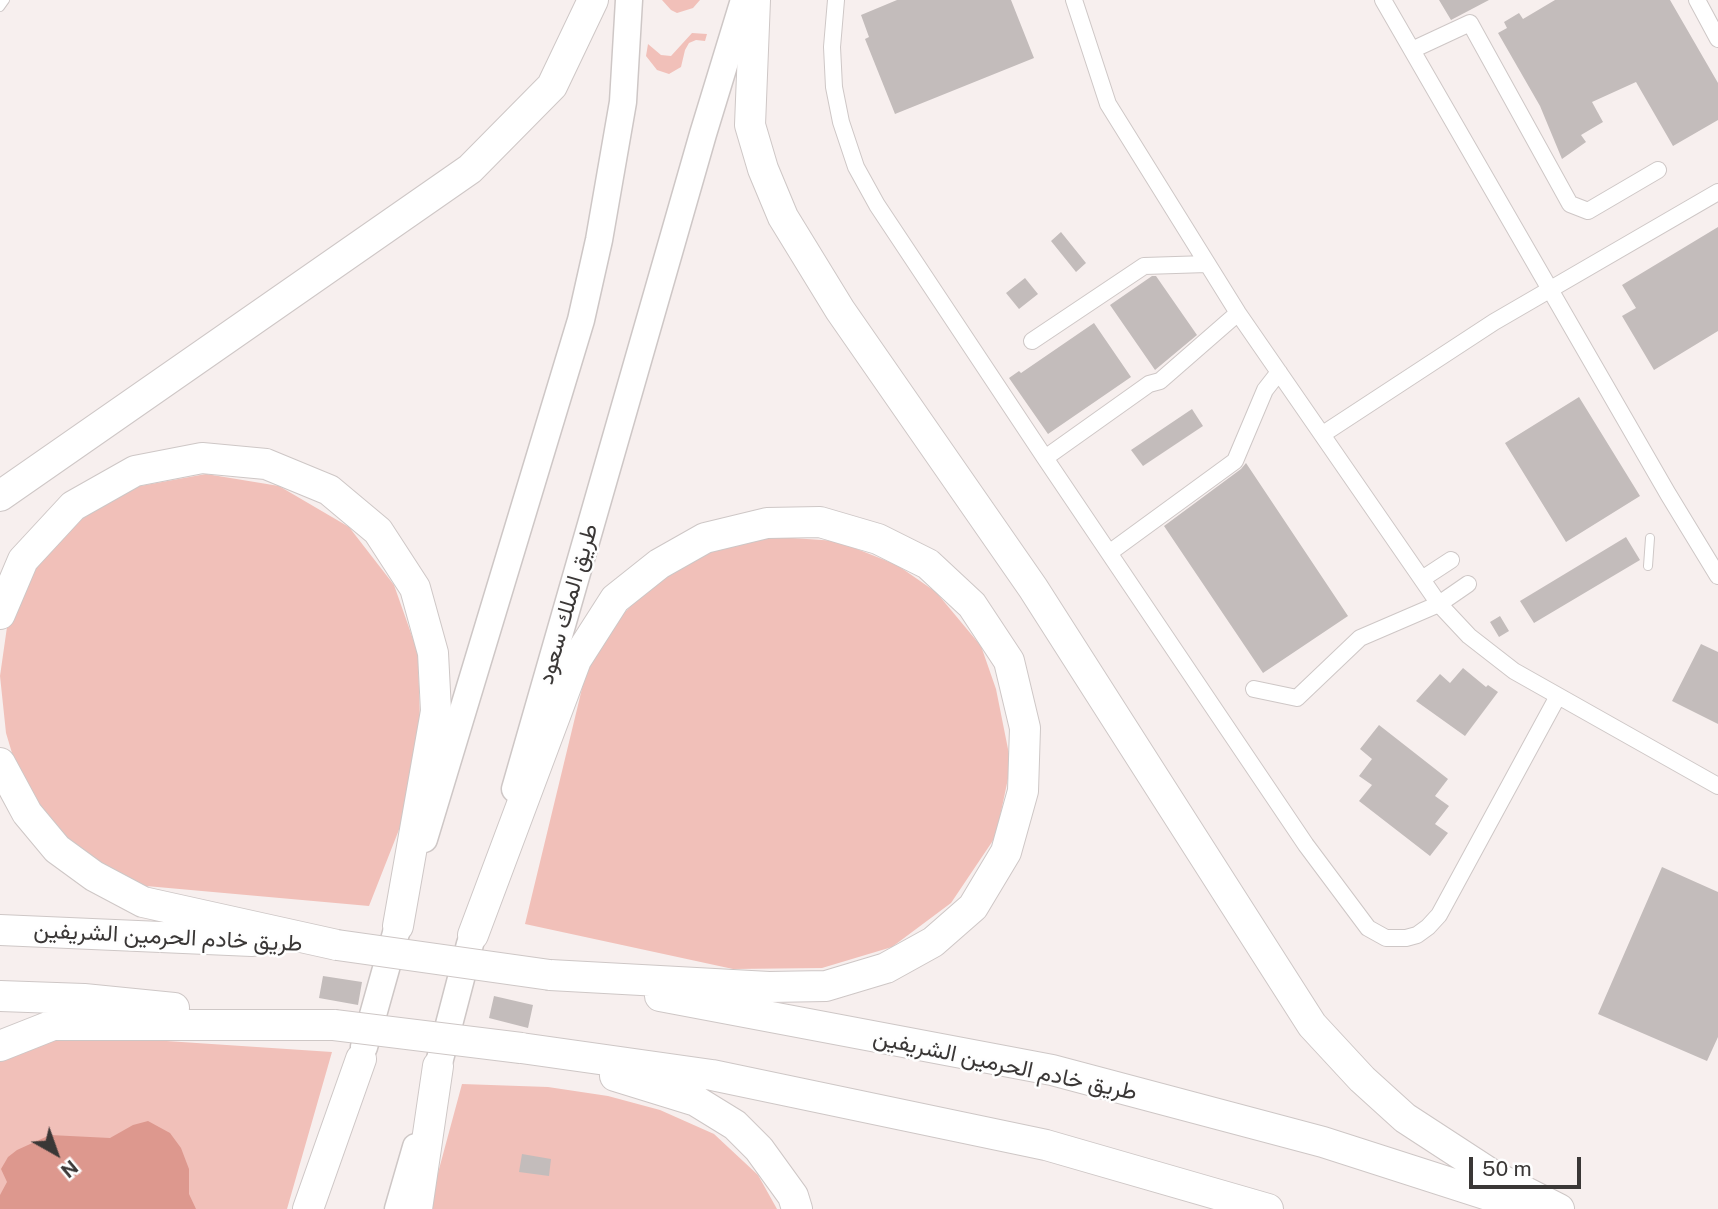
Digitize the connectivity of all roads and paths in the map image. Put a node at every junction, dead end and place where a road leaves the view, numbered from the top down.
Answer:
1 (5, 0) edge
2 (593, 0) edge
3 (629, 0) edge
4 (744, 0) edge
5 (755, 0) edge
6 (836, 0) edge
7 (1074, 0) edge
8 (1383, 0) edge
9 (1697, 0) edge
10 (0, 7) edge
11 (1718, 39) edge
12 (1412, 50) junction
13 (1658, 170) dead end
14 (1718, 192) edge
15 (1208, 264) junction
16 (1549, 289) junction
17 (1238, 313) junction
18 (1032, 341) dead end
19 (1279, 372) junction
20 (1323, 435) junction
21 (1045, 458) junction
22 (0, 496) edge
23 (1650, 538) dead end
24 (1109, 553) junction
25 (1451, 560) dead end
26 (1648, 566) dead end
27 (1718, 576) edge
28 (1422, 579) junction
29 (1468, 584) dead end
30 (1439, 604) junction
31 (0, 614) edge
32 (1254, 689) dead end
33 (1558, 695) junction
34 (0, 763) edge
35 (1718, 786) edge
36 (398, 926) junction
37 (0, 930) edge
38 (473, 935) junction
39 (337, 945) junction
40 (550, 975) junction
41 (0, 996) edge
42 (334, 1025) junction
43 (0, 1046) edge
44 (521, 1048) junction
45 (361, 1059) junction
46 (438, 1066) junction
47 (309, 1209) edge
48 (322, 1209) edge
49 (398, 1209) edge
50 (417, 1209) edge
51 (797, 1209) edge
52 (1268, 1209) edge
53 (1532, 1209) edge
54 (1559, 1209) edge

1 - 10 lane
2 - 22 highway
3 - 36 main road
4 - 38 main road, طريق الملك سعود
5 - 54 highway
6 - 21 street
7 - 15 street
8 - 12 street
9 - 11 street
12 - 13 street
12 - 16 street
14 - 16 street
15 - 17 street
15 - 18 street
16 - 20 street
16 - 27 street
17 - 19 street
17 - 21 street
19 - 20 street
19 - 24 street
20 - 28 street
21 - 24 street
23 - 26 lane
24 - 33 street
25 - 28 street
28 - 30 street
29 - 30 street
30 - 32 street
30 - 33 street
31 - 36 highway
33 - 35 street
34 - 39 highway
36 - 45 main road
37 - 39 highway, طريق خادم الحرمين الشريفين
38 - 40 highway
38 - 46 main road, طريق الملك سعود
39 - 40 highway, bridge
40 - 53 highway, طريق خادم الحرمين الشريفين
41 - 42 highway
42 - 43 highway
42 - 44 highway, bridge
44 - 51 highway
44 - 52 highway
45 - 47 highway
45 - 48 main road
46 - 49 main road, طريق الملك سعود
46 - 50 highway

